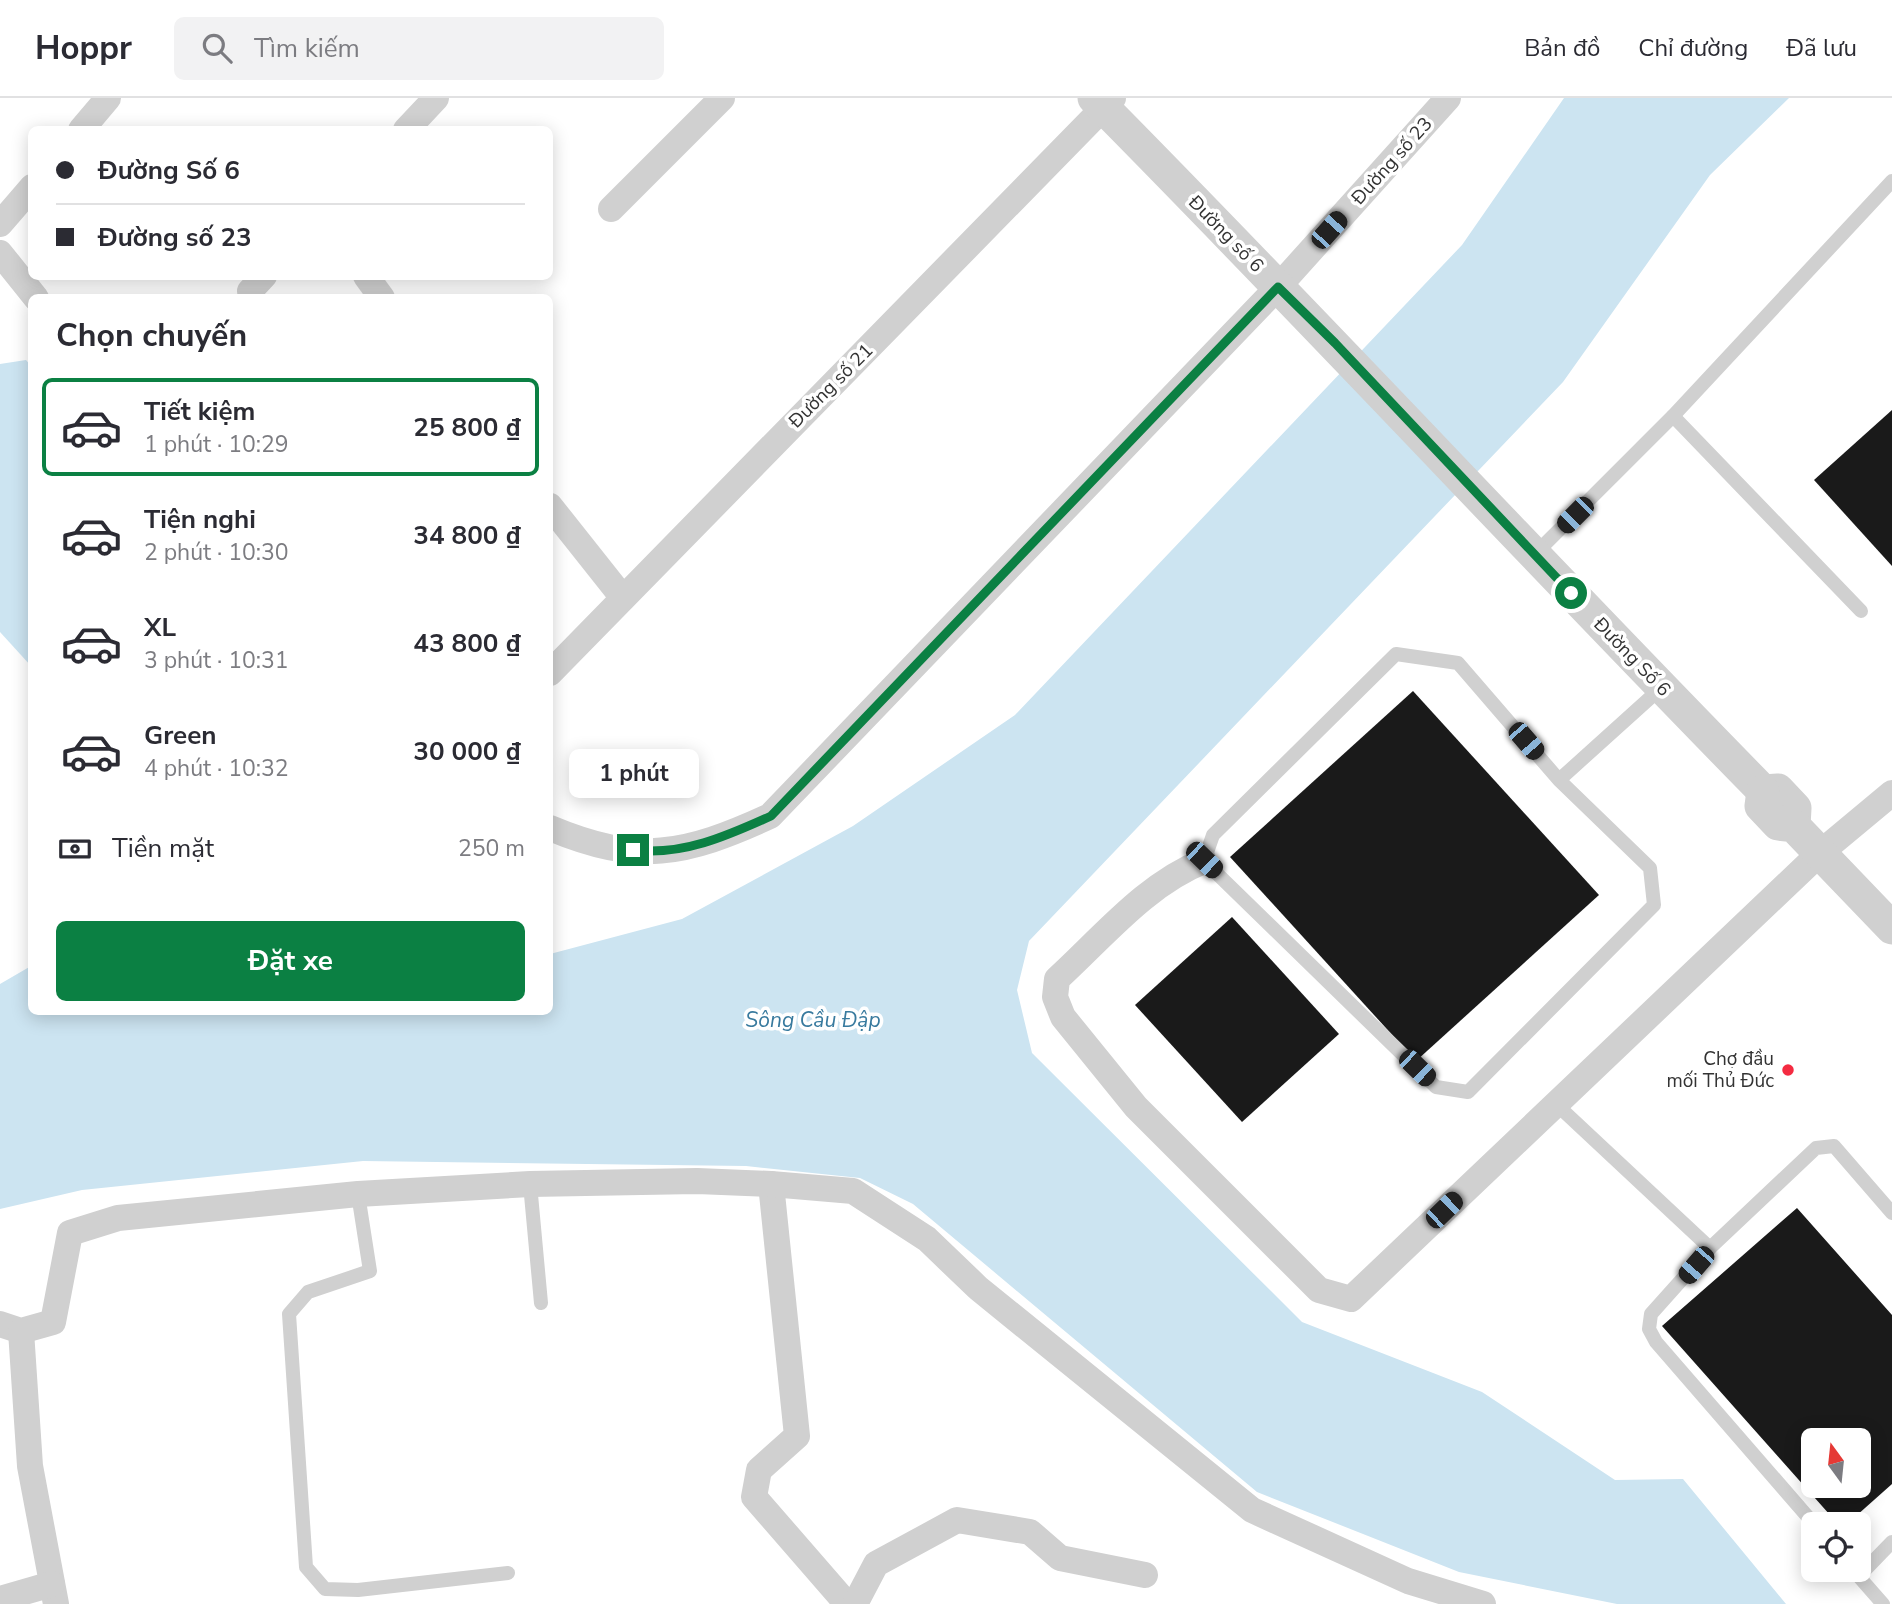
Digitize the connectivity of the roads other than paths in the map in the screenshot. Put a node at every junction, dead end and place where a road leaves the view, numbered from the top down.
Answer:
1 (108, 98) edge
2 (436, 98) edge
3 (722, 98) edge
4 (1448, 98) edge
5 (1104, 101) edge
6 (84, 126) edge
7 (410, 126) edge
8 (1892, 181) edge
9 (28, 192) edge
10 (611, 209) dead end
11 (0, 224) edge
12 (0, 253) edge
13 (1278, 287) junction
14 (33, 294) edge
15 (1673, 416) junction
16 (1472, 491) joint
17 (553, 510) edge
18 (1535, 554) junction
19 (623, 598) junction
20 (1861, 611) dead end
21 (553, 670) edge
22 (1661, 688) junction
23 (1559, 780) junction
24 (1892, 793) edge
25 (553, 829) edge
26 (1820, 853) junction
27 (1204, 860) junction
28 (1892, 928) edge
29 (1556, 1104) junction
30 (530, 1184) junction
31 (771, 1184) junction
32 (358, 1194) junction
33 (1892, 1213) edge
34 (1710, 1248) junction
35 (541, 1303) dead end
36 (10, 1328) edge
37 (1804, 1512) edge
38 (1892, 1542) edge
39 (1871, 1560) edge
40 (508, 1573) dead end
41 (1145, 1575) dead end
42 (1864, 1582) edge
43 (54, 1594) edge
44 (0, 1599) edge
45 (847, 1604) edge
46 (855, 1604) edge
47 (1483, 1604) edge
48 (1883, 1604) edge

1 - 6 street
2 - 7 street
3 - 10 street
4 - 13 street, Đường số 23
5 - 13 street, Đường số 6
5 - 19 street, Đường số 21
8 - 15 lane
9 - 11 street
12 - 14 street
13 - 16 street, Đường số 6
13 - 25 street, Đường số 23
15 - 18 lane
15 - 20 lane
16 - 18 street, Đường Số 6
17 - 19 street
18 - 22 street, Đường Số 6
19 - 21 street, Đường số 21
22 - 23 lane
22 - 26 street, Đường Số 6
23 - 27 lane
23 - 27 lane
24 - 26 street
26 - 28 street, Đường Số 6
26 - 29 street
27 - 29 street
29 - 34 lane
30 - 31 street
30 - 32 street
30 - 35 lane
31 - 45 street
31 - 47 street
32 - 36 street
32 - 40 lane
33 - 34 lane
34 - 37 lane
36 - 43 street
38 - 39 lane
41 - 46 street
42 - 48 lane
43 - 44 street

